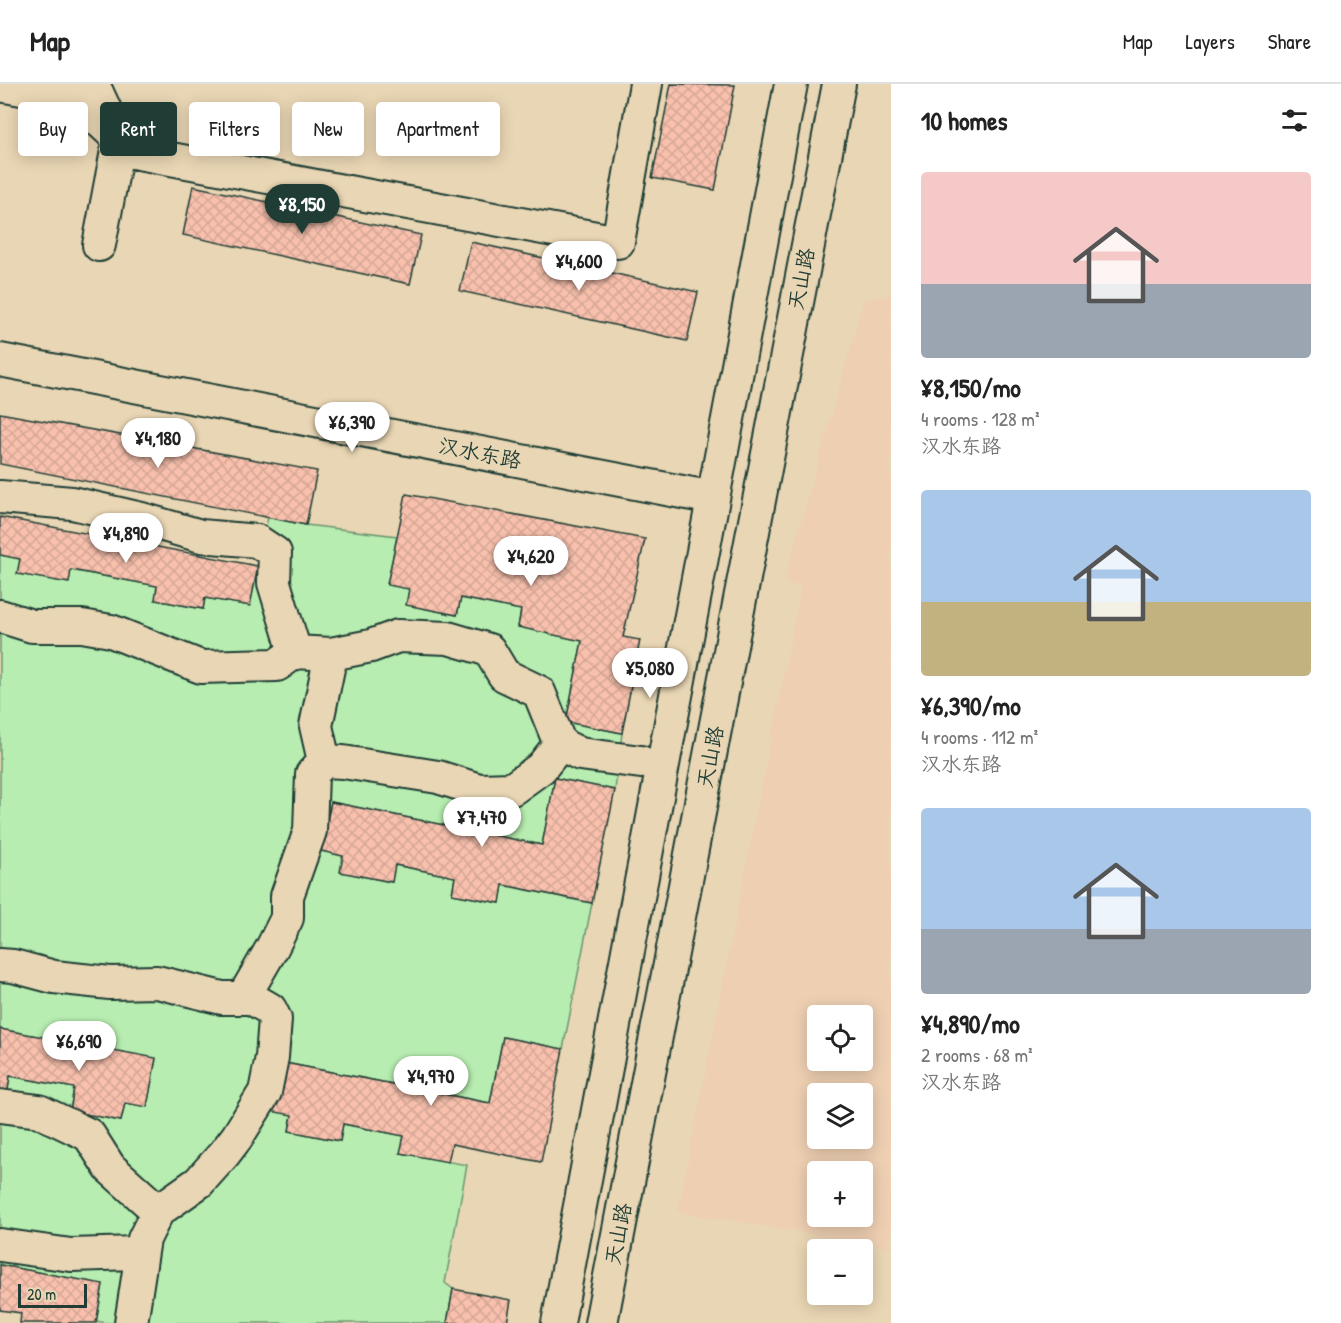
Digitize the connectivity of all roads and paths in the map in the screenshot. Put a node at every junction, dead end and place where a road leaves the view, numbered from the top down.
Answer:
1 (646, 84) edge
2 (791, 84) edge
3 (839, 84) edge
4 (0, 85) edge
5 (88, 89) edge
6 (100, 109) edge
7 (116, 156) edge
8 (155, 156) edge
9 (99, 244) dead end
10 (0, 360) edge
11 (0, 497) edge
12 (713, 498) junction
13 (0, 616) edge
14 (295, 652) junction
15 (331, 654) junction
16 (560, 744) junction
17 (324, 760) junction
18 (641, 762) dead end
19 (0, 965) edge
20 (243, 998) junction
21 (0, 1106) edge
22 (158, 1211) junction
23 (0, 1245) edge
24 (135, 1253) dead end
25 (131, 1323) edge
26 (558, 1323) edge
27 (601, 1323) edge

1 - 8 street
2 - 12 street, 天山路
3 - 27 street, 天山路
4 - 5 street
5 - 6 street
7 - 9 street
10 - 12 street, 汉水东路
11 - 14 street
12 - 26 street, 天山路
13 - 14 street
14 - 15 street
15 - 16 street
15 - 17 street
16 - 17 street
16 - 18 street
17 - 20 street
19 - 20 street
20 - 22 street
21 - 22 street
22 - 25 street
23 - 24 street

